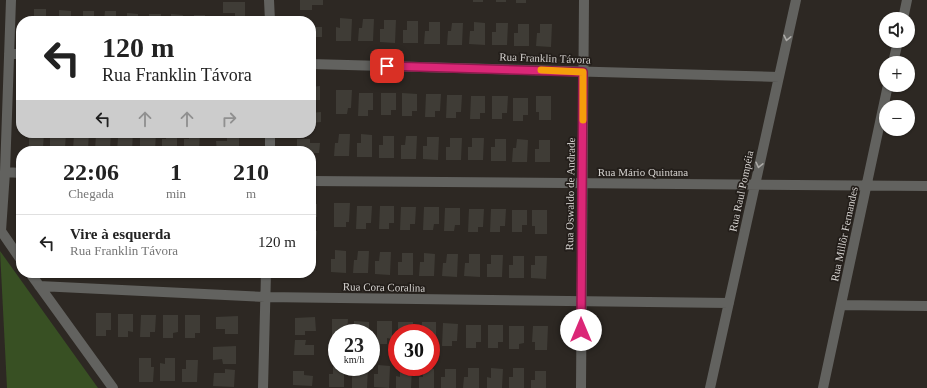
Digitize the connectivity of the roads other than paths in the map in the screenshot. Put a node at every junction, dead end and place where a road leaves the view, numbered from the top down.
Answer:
1 (11, 0) edge
2 (269, 0) edge
3 (584, 0) edge
4 (796, 0) edge
5 (907, 0) edge
6 (904, 12) edge
7 (270, 16) edge
8 (9, 54) junction
9 (16, 54) edge
10 (316, 64) edge
11 (583, 72) junction
12 (779, 77) junction
13 (887, 92) edge
14 (5, 172) junction
15 (16, 173) edge
16 (316, 181) edge
17 (582, 183) junction
18 (755, 185) junction
19 (867, 186) junction
20 (927, 186) edge
21 (16, 253) edge
22 (33, 278) edge
23 (266, 278) edge
24 (38, 286) junction
25 (265, 297) junction
26 (581, 301) junction
27 (729, 303) junction
28 (841, 305) junction
29 (927, 306) edge
30 (113, 388) edge
31 (263, 388) edge
32 (581, 388) edge
33 (710, 388) edge
34 (823, 388) edge

1 - 8 street
2 - 7 street
3 - 11 street, Rua Oswaldo de Andrade
4 -> 12 street, Rua Raul Pompéia
5 - 6 street
8 - 9 street
8 - 14 street
10 - 11 street, Rua Franklin Távora
11 - 12 street, Rua Franklin Távora
11 - 17 street, Rua Oswaldo de Andrade
12 -> 18 street, Rua Raul Pompéia
13 - 19 street, Rua Millôr Fernandes
14 - 15 street
14 - 21 street
16 - 17 street, Rua Mário Quintana
17 - 18 street, Rua Mário Quintana
17 - 26 street, Rua Oswaldo de Andrade
18 - 19 street, Rua Mário Quintana
18 - 27 street, Rua Raul Pompéia
19 - 20 street, Rua Mário Quintana
19 - 28 street, Rua Millôr Fernandes
22 - 24 street
23 - 25 street
24 - 25 street, Rua Cora Coralina
24 - 30 street
25 - 26 street, Rua Cora Coralina
25 - 31 street
26 - 27 street, Rua Cora Coralina
26 - 32 street, Rua Oswaldo de Andrade
27 - 33 street, Rua Raul Pompéia
28 - 29 street
28 - 34 street, Rua Millôr Fernandes

